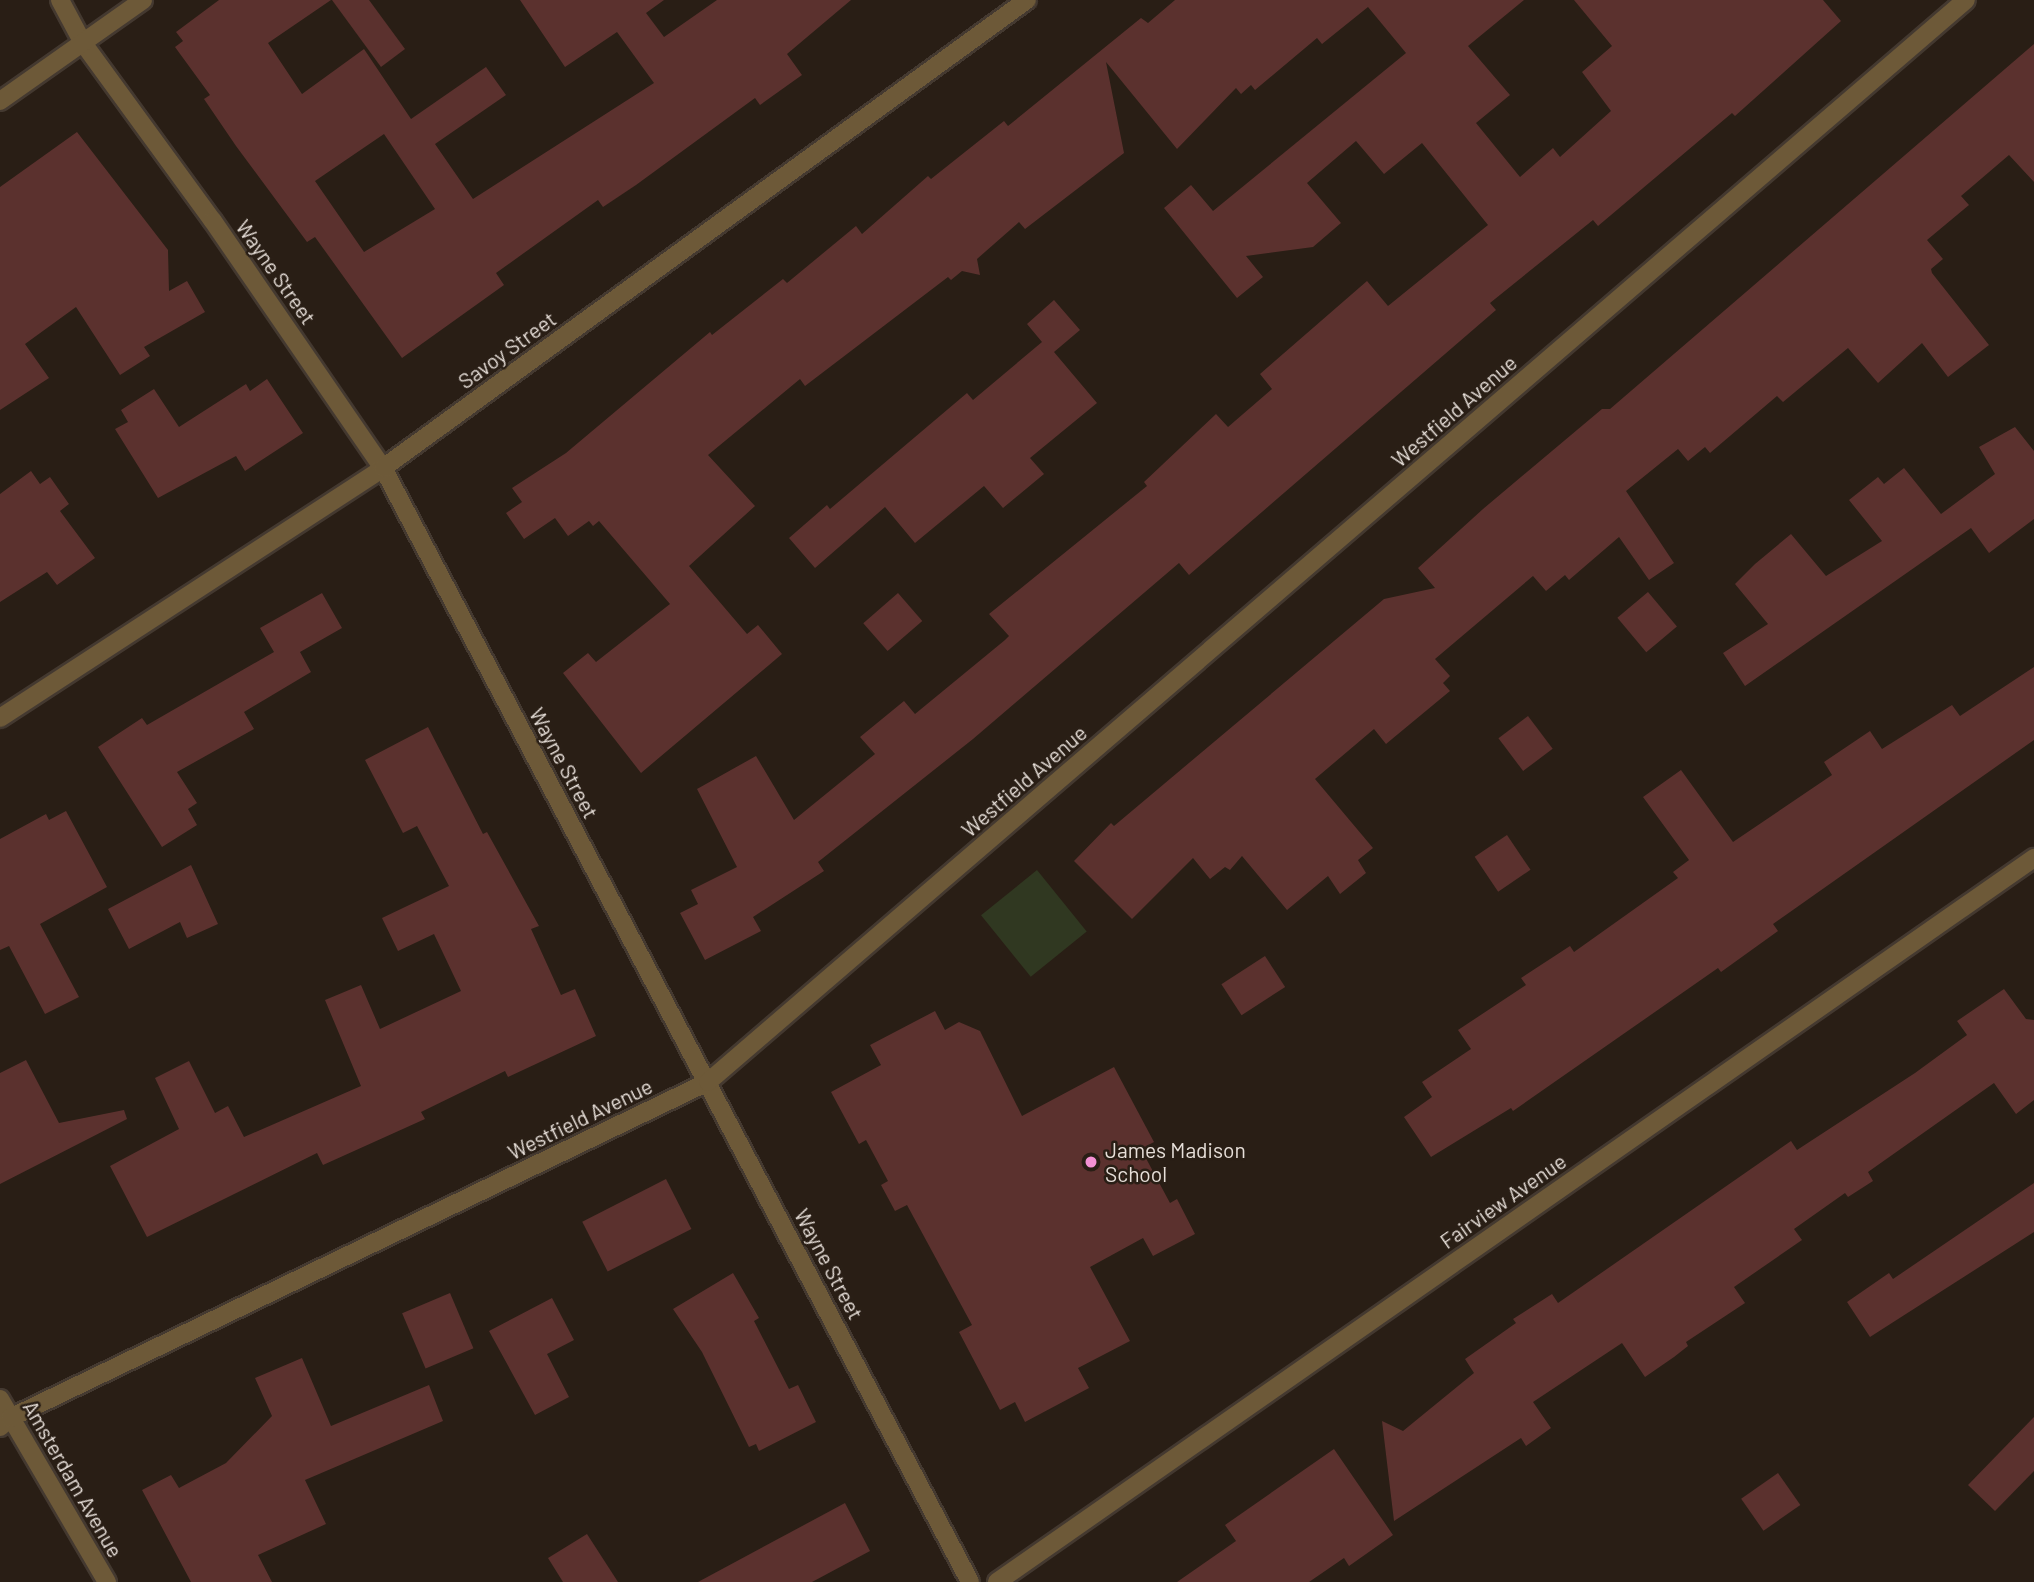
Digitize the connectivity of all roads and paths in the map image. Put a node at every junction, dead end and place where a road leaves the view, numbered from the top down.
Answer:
1 (60, 0) edge
2 (143, 0) edge
3 (1027, 0) edge
4 (1966, 0) edge
5 (83, 43) junction
6 (0, 100) edge
7 (383, 468) junction
8 (0, 718) edge
9 (2034, 858) edge
10 (708, 1082) junction
11 (0, 1399) edge
12 (5, 1422) edge
13 (107, 1582) edge
14 (970, 1582) edge
15 (997, 1582) edge

1 - 5 street, Wayne Street
2 - 5 street
3 - 7 street, Savoy Street
4 - 10 street, Westfield Avenue
5 - 6 street
5 - 7 street, Wayne Street
7 - 8 street, Savoy Street
7 - 10 street, Wayne Street
9 - 15 street, Fairview Avenue
10 - 12 street, Westfield Avenue
10 - 14 street, Wayne Street
11 - 12 street, Amsterdam Avenue
12 - 13 street, Amsterdam Avenue

